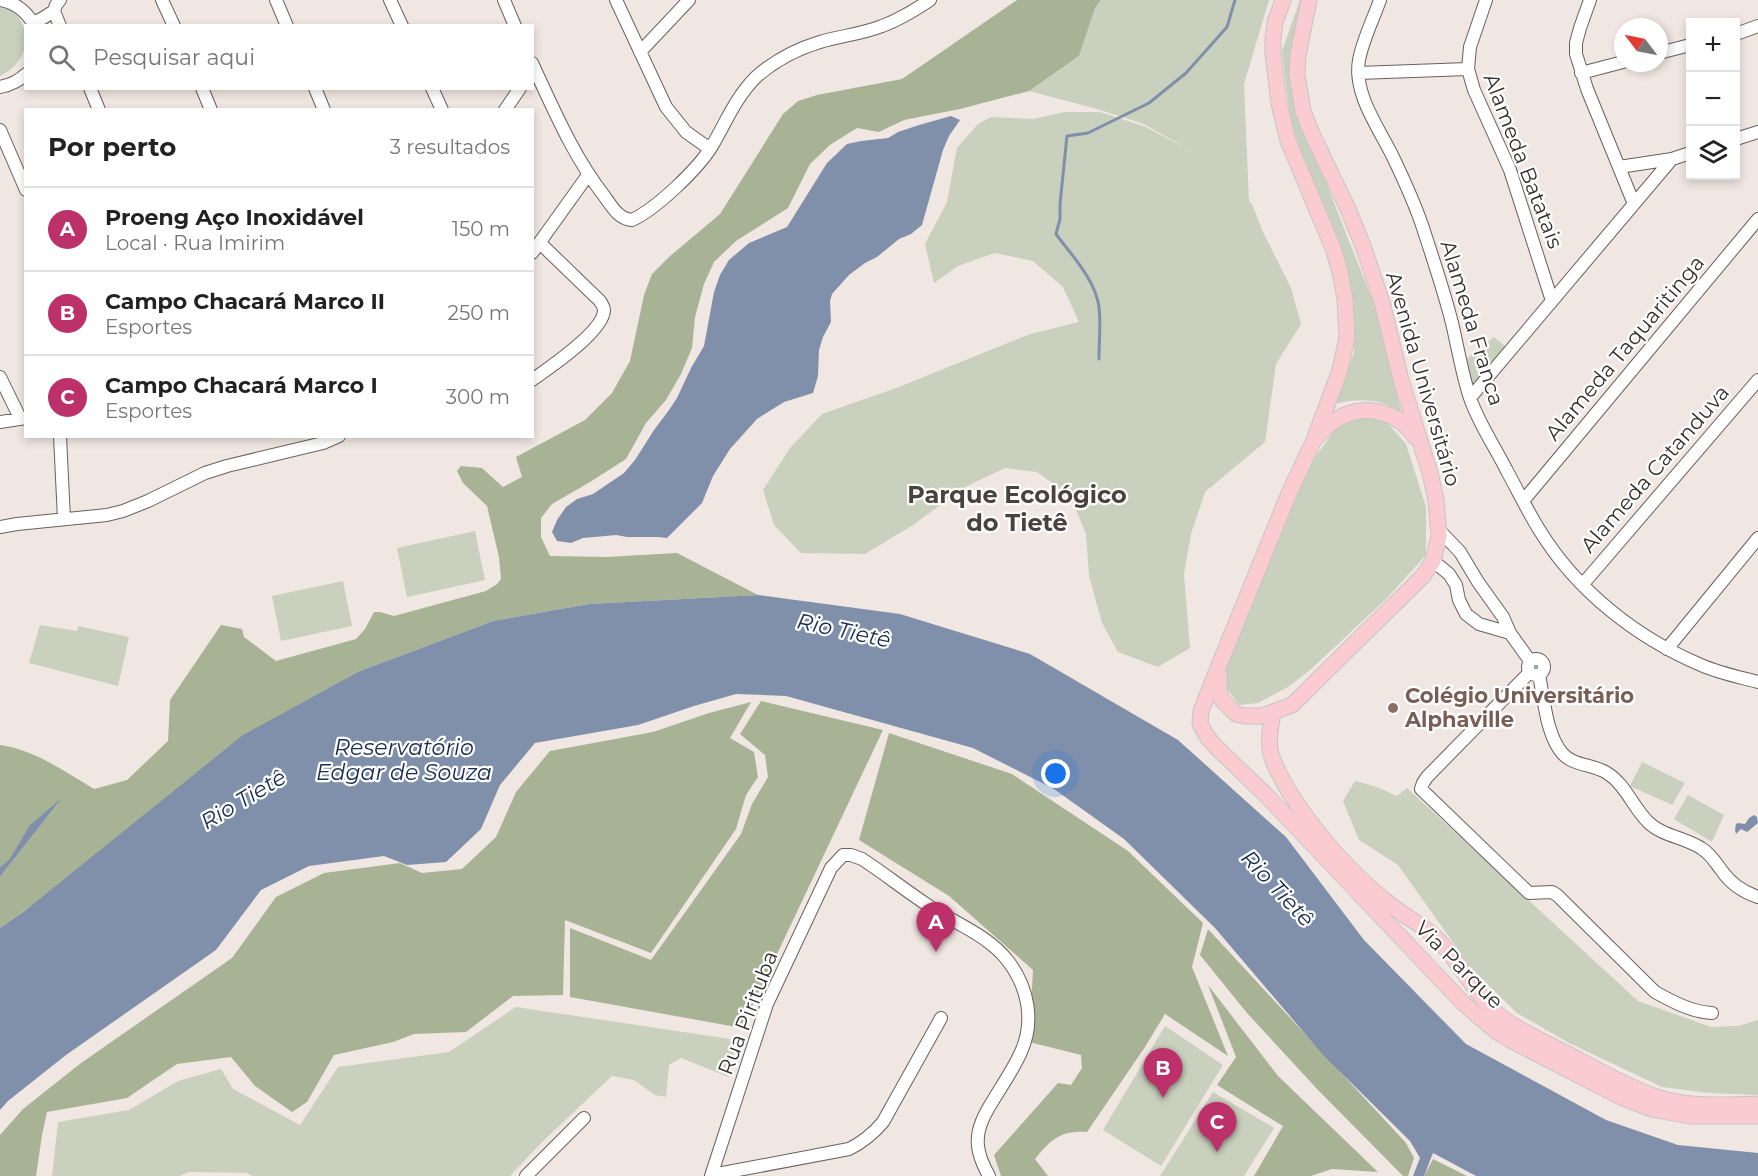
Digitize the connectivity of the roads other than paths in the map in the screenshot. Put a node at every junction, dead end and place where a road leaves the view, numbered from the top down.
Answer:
1 (1, 0) edge
2 (162, 0) edge
3 (276, 0) edge
4 (390, 0) edge
5 (504, 0) edge
6 (616, 0) edge
7 (689, 0) edge
8 (930, 0) edge
9 (1283, 0) edge
10 (1310, 0) edge
11 (1380, 0) edge
12 (1486, 0) edge
13 (1590, 0) edge
14 (13, 2) edge
15 (57, 5) edge
16 (34, 24) edge
17 (60, 24) edge
18 (173, 24) edge
19 (286, 24) edge
20 (401, 24) edge
21 (514, 24) edge
22 (1758, 26) edge
23 (1740, 33) edge
24 (1686, 46) edge
25 (1668, 51) edge
26 (640, 52) junction
27 (1614, 64) edge
28 (1468, 69) junction
29 (534, 70) edge
30 (1581, 72) junction
31 (1358, 73) junction
32 (24, 76) edge
33 (4, 86) edge
34 (24, 86) edge
35 (91, 90) edge
36 (203, 90) edge
37 (316, 90) edge
38 (433, 90) edge
39 (519, 90) edge
40 (98, 108) edge
41 (210, 108) edge
42 (323, 108) edge
43 (441, 108) edge
44 (506, 108) edge
45 (0, 130) edge
46 (1758, 132) edge
47 (1740, 138) edge
48 (710, 149) junction
49 (1686, 154) edge
50 (1672, 159) junction
51 (1619, 167) junction
52 (588, 175) junction
53 (24, 185) edge
54 (1634, 204) junction
55 (1758, 219) edge
56 (537, 248) edge
57 (1552, 301) junction
58 (0, 377) edge
59 (534, 379) edge
60 (1758, 380) edge
61 (1470, 398) junction
62 (23, 418) edge
63 (0, 422) edge
64 (60, 438) edge
65 (334, 438) edge
66 (1314, 440) junction
67 (1420, 445) junction
68 (1523, 501) junction
69 (64, 519) junction
70 (0, 527) edge
71 (1439, 530) junction
72 (1758, 538) edge
73 (1433, 561) junction
74 (1466, 561) junction
75 (1449, 574) junction
76 (1582, 584) junction
77 (1510, 633) junction
78 (1667, 649) junction
79 (1220, 663) junction
80 (1533, 669) junction
81 (1758, 682) edge
82 (1273, 713) junction
83 (1758, 897) edge
84 (1435, 937) junction
85 (1413, 951) junction
86 (1712, 1013) dead end
87 (941, 1018) dead end
88 (1758, 1104) edge
89 (1758, 1116) edge
90 (584, 1118) dead end
91 (712, 1175) edge
92 (526, 1176) edge
93 (989, 1176) edge

1 - 14 street
2 - 18 street
3 - 19 street
4 - 20 street
5 - 21 street
6 - 26 street
7 - 26 street
8 - 48 street
9 - 66 main road
10 - 67 main road, Avenida Universitário
11 - 31 street, Alameda Franca
12 - 28 street, Alameda Batatais
13 - 30 street
14 - 16 street
15 - 16 street
15 - 17 street
22 - 23 street
24 - 25 street
26 - 48 street
27 - 30 street
28 - 31 street
28 - 57 street, Alameda Batatais
29 - 52 street
30 - 51 street
31 - 61 street, Alameda Franca
32 - 33 street
33 - 34 street
35 - 40 street
36 - 41 street
37 - 42 street
38 - 43 street
39 - 44 street
45 - 53 street
46 - 47 street
48 - 52 street
49 - 50 street
50 - 51 street
50 - 54 street
51 - 54 street
52 - 56 street
54 - 57 street
55 - 68 street, Alameda Taquaritinga
56 - 59 street
57 - 61 street
58 - 62 street
60 - 76 street, Alameda Catanduva
61 - 68 street, Alameda Franca
62 - 63 street
64 - 69 street
65 - 69 street
66 - 67 main road
66 - 79 main road
67 - 71 main road, Avenida Universitário
68 - 76 street, Alameda Franca
69 - 70 street
71 - 73 main road, Avenida Universitário
71 - 74 street
72 - 78 street
73 - 75 street
73 - 82 main road, Avenida Universitário
74 - 75 street
74 - 77 street
75 - 77 street
76 - 78 street, Alameda Franca
77 - 80 street
78 - 81 street, Alameda Franca
79 - 82 main road
79 - 85 main road, Via Parque
80 - 83 street
80 - 86 street
82 - 84 main road, Via Parque
84 - 85 main road
84 - 88 main road, Via Parque
85 - 89 main road, Via Parque
87 - 91 street
90 - 92 street
91 - 93 street, Rua Pirituba

